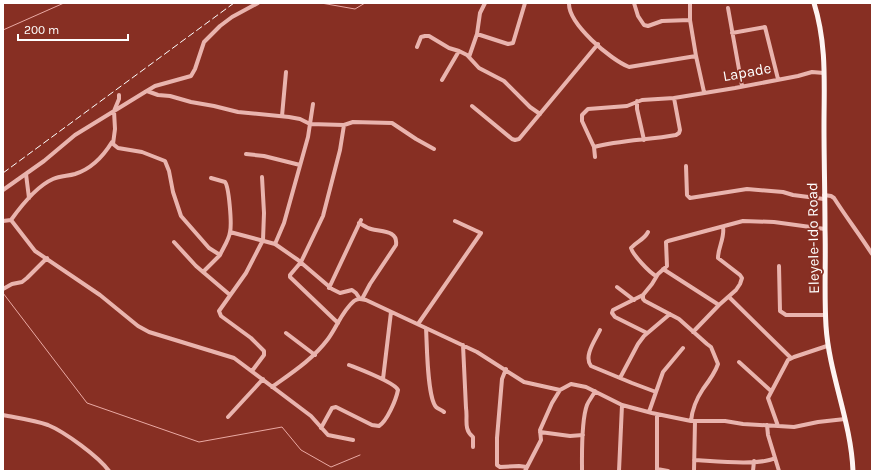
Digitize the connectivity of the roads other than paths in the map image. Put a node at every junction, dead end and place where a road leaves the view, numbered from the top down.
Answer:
1 (258, 3) edge
2 (485, 3) edge
3 (525, 3) edge
4 (569, 3) edge
5 (634, 3) edge
6 (690, 3) edge
7 (814, 3) edge
8 (728, 8) dead end
9 (690, 20) junction
10 (732, 32) junction
11 (478, 34) junction
12 (598, 44) junction
13 (417, 48) dead end
14 (459, 51) junction
15 (696, 56) junction
16 (469, 57) junction
17 (286, 72) dead end
18 (824, 74) junction
19 (778, 79) junction
20 (442, 80) dead end
21 (742, 86) junction
22 (146, 91) junction
23 (704, 92) junction
24 (119, 96) dead end
25 (674, 98) junction
26 (637, 101) junction
27 (313, 104) dead end
28 (472, 106) dead end
29 (114, 112) junction
30 (540, 114) junction
31 (282, 116) junction
32 (310, 124) junction
33 (344, 125) junction
34 (644, 140) junction
35 (112, 142) junction
36 (594, 147) junction
37 (434, 149) dead end
38 (246, 154) dead end
39 (595, 157) dead end
40 (300, 165) junction
41 (686, 166) dead end
42 (26, 174) junction
43 (262, 177) dead end
44 (211, 178) dead end
45 (3, 190) edge
46 (824, 197) junction
47 (29, 198) junction
48 (11, 220) junction
49 (3, 221) edge
50 (455, 221) dead end
51 (723, 227) junction
52 (826, 229) junction
53 (230, 232) junction
54 (648, 232) dead end
55 (264, 240) junction
56 (174, 242) dead end
57 (275, 244) junction
58 (872, 254) edge
59 (220, 255) junction
60 (47, 258) junction
61 (301, 262) junction
62 (779, 266) dead end
63 (663, 269) junction
64 (204, 272) junction
65 (656, 276) junction
66 (617, 287) dead end
67 (329, 288) junction
68 (3, 289) edge
69 (230, 295) junction
70 (643, 295) junction
71 (728, 297) junction
72 (361, 299) junction
73 (634, 300) junction
74 (719, 305) junction
75 (390, 312) junction
76 (670, 314) junction
77 (826, 315) junction
78 (338, 323) junction
79 (418, 324) junction
80 (426, 328) junction
81 (600, 330) dead end
82 (693, 332) junction
83 (286, 333) dead end
84 (647, 333) junction
85 (462, 345) junction
86 (827, 346) junction
87 (683, 348) dead end
88 (315, 355) junction
89 (791, 358) junction
90 (739, 362) dead end
91 (348, 365) dead end
92 (506, 370) junction
93 (252, 371) junction
94 (620, 378) junction
95 (263, 379) junction
96 (383, 379) junction
97 (272, 387) junction
98 (560, 390) junction
99 (595, 391) junction
100 (771, 391) junction
101 (656, 392) junction
102 (622, 405) junction
103 (444, 412) dead end
104 (649, 412) junction
105 (657, 414) junction
106 (3, 415) edge
107 (228, 417) dead end
108 (845, 419) junction
109 (693, 421) junction
110 (767, 425) junction
111 (778, 426) junction
112 (321, 428) junction
113 (540, 432) junction
114 (583, 435) junction
115 (353, 440) dead end
116 (473, 447) dead end
117 (775, 458) junction
118 (694, 460) junction
119 (754, 461) junction
120 (526, 469) edge
121 (657, 470) edge
122 (109, 471) edge
123 (582, 471) edge
124 (619, 471) edge
125 (668, 471) edge
126 (694, 471) edge
127 (753, 471) edge
128 (779, 471) edge
129 (853, 471) edge

1 - 22 street
2 - 11 street
3 - 11 street
4 - 12 street
5 - 9 street
6 - 9 street
7 - 18 main road, Eleyele-Ido Road
8 - 10 street
9 - 15 street
10 - 19 street
10 - 21 street
11 - 16 street
12 - 15 street
12 - 30 street
13 - 14 street
14 - 16 street
14 - 20 street
15 - 23 street
16 - 30 street
17 - 31 street
18 - 19 street, Lapade
18 - 46 main road, Eleyele-Ido Road
19 - 21 street, Lapade
21 - 23 street, Lapade
22 - 29 street
22 - 31 street
23 - 25 street, Lapade
24 - 29 street
25 - 26 street, Lapade
25 - 34 street
26 - 34 street
26 - 36 street, Lapade
27 - 32 street
28 - 30 street
29 - 35 street
29 - 42 street
31 - 32 street
32 - 33 street
32 - 40 street
33 - 37 street
33 - 61 street
34 - 36 street
35 - 47 street
35 - 59 street
36 - 39 street
38 - 40 street
40 - 57 street
41 - 46 street
42 - 45 street
42 - 47 street
43 - 55 street
44 - 53 street
46 - 52 main road, Eleyele-Ido Road
46 - 58 street
47 - 48 street
48 - 49 street
48 - 60 street
50 - 79 street
51 - 52 street
51 - 63 street
51 - 71 street
52 - 77 main road, Eleyele-Ido Road
53 - 55 street
53 - 59 street
54 - 65 street
55 - 57 street
55 - 69 street
56 - 64 street
57 - 61 street
59 - 64 street
60 - 68 street
60 - 93 street
61 - 67 street
61 - 78 street
62 - 77 street
63 - 65 street
63 - 74 street
64 - 69 street
65 - 70 street
66 - 73 street
67 - 72 street
67 - 72 street
69 - 93 street
70 - 73 street
70 - 76 street
71 - 74 street
71 - 89 street
72 - 75 street
72 - 78 street
73 - 84 street
74 - 82 street
75 - 79 street
75 - 96 street
76 - 82 street
76 - 84 street
77 - 86 main road, Eleyele-Ido Road
78 - 88 street
79 - 80 street
80 - 85 street
80 - 103 street
81 - 94 street
82 - 109 street
83 - 88 street
84 - 94 street
85 - 92 street
85 - 116 street
86 - 89 street
86 - 108 main road, Eleyele-Ido Road
87 - 101 street
88 - 97 street
89 - 100 street
90 - 100 street
91 - 96 street
92 - 98 street
92 - 120 street
93 - 95 street
94 - 101 street
95 - 97 street
95 - 107 street
96 - 112 street
97 - 112 street
98 - 99 street
98 - 113 street
99 - 102 street
99 - 114 street
100 - 111 street
101 - 104 street
102 - 104 street
102 - 124 street
104 - 105 street
105 - 109 street
105 - 121 street
106 - 122 street
108 - 111 street
108 - 129 main road, Eleyele-Ido Road
109 - 110 street
109 - 118 street
110 - 111 street
110 - 117 street
112 - 115 street
113 - 114 street
113 - 120 street
114 - 123 street
117 - 119 street
117 - 128 street
118 - 119 street
118 - 126 street
119 - 127 street
121 - 125 street

